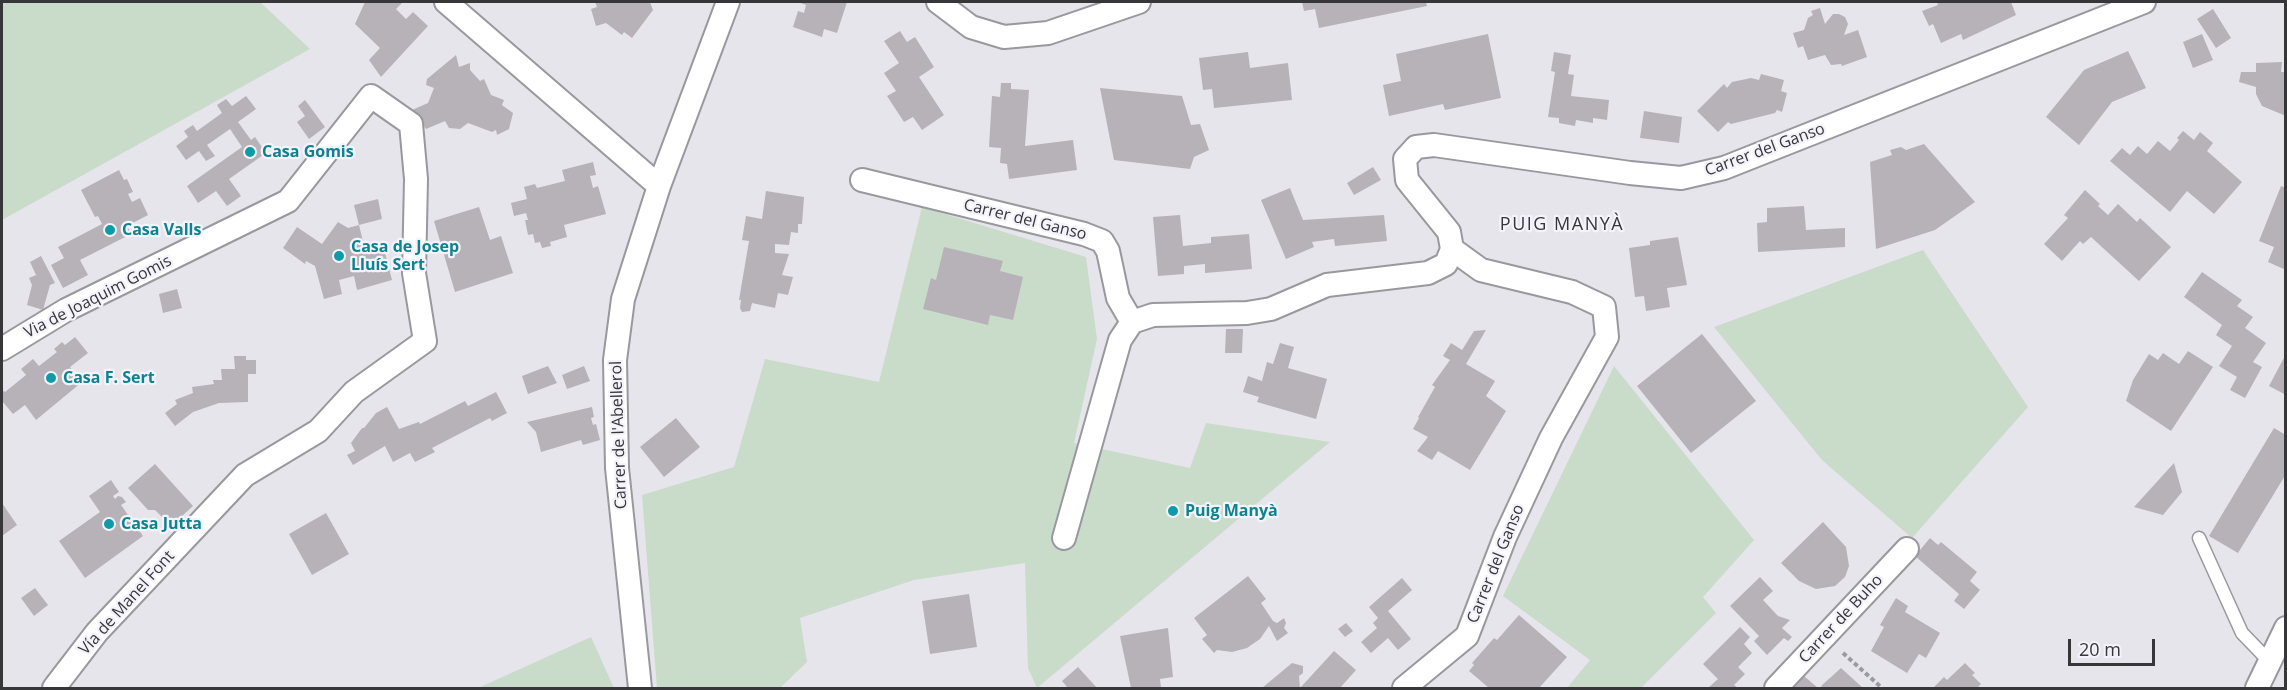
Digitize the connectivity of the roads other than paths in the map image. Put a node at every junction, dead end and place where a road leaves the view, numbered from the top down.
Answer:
1 (446, 2) edge
2 (728, 2) edge
3 (938, 2) edge
4 (1139, 2) edge
5 (2144, 2) edge
6 (862, 180) dead end
7 (659, 186) junction
8 (1452, 249) junction
9 (1132, 322) junction
10 (425, 341) joint
11 (2, 348) edge
12 (1064, 538) dead end
13 (2199, 538) dead end
14 (1907, 549) dead end
15 (2286, 628) edge
16 (2270, 662) junction
17 (54, 688) edge
18 (640, 688) edge
19 (1404, 688) edge
20 (1776, 688) edge
21 (2257, 688) edge

1 - 7 street
2 - 7 street, Carrer de l'Abellerol
3 - 4 street
5 - 8 street, Carrer del Ganso
6 - 9 street, Carrer del Ganso
7 - 18 street, Carrer de l'Abellerol
8 - 9 street
8 - 19 street, Carrer del Ganso
9 - 12 street
10 - 11 street, Via de Joaquim Gomis
10 - 17 street, Vía de Manel Font
13 - 16 lane
14 - 20 street, Carrer de Buho
15 - 16 street
16 - 21 street

